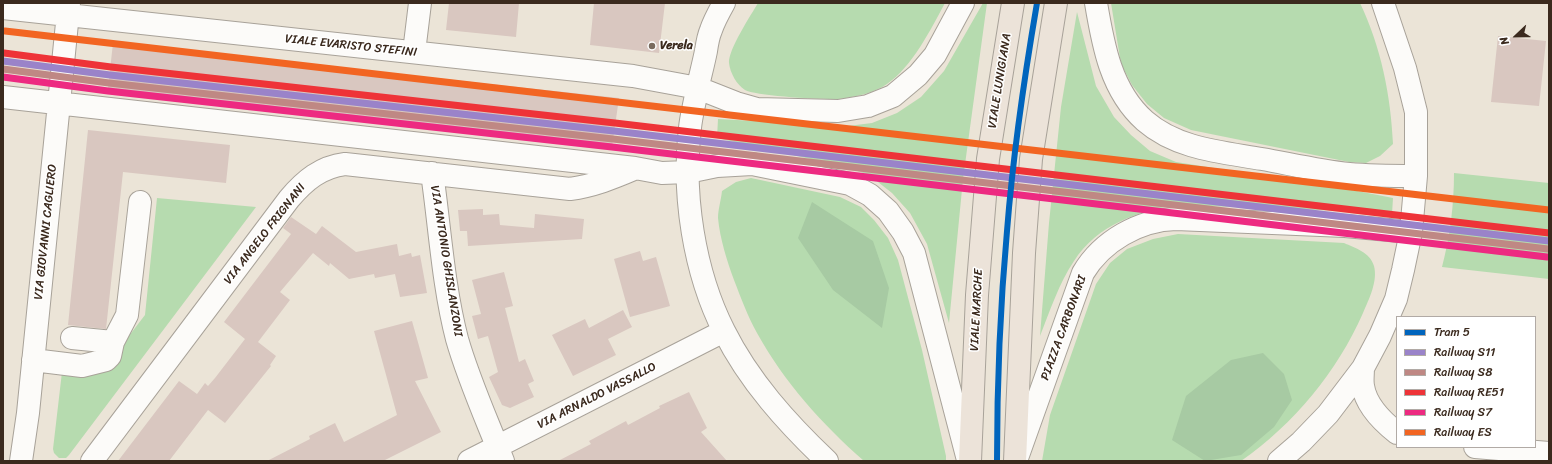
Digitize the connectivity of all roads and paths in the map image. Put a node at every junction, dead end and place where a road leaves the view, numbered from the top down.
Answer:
1 (420, 3) edge
2 (724, 3) edge
3 (963, 3) edge
4 (1013, 3) edge
5 (1056, 3) edge
6 (1096, 3) edge
7 (1383, 3) edge
8 (3, 8) edge
9 (68, 9) edge
10 (414, 52) junction
11 (698, 88) junction
12 (3, 97) edge
13 (59, 103) junction
14 (988, 159) joint
15 (635, 168) junction
16 (688, 172) junction
17 (432, 173) junction
18 (1416, 176) junction
19 (140, 202) dead end
20 (1411, 232) junction
21 (724, 331) junction
22 (72, 338) dead end
23 (113, 342) junction
24 (33, 360) junction
25 (1363, 368) junction
26 (1396, 432) edge
27 (803, 439) junction
28 (1485, 448) edge
29 (500, 454) edge
30 (1549, 454) edge
31 (21, 461) edge
32 (92, 461) edge
33 (470, 461) edge
34 (804, 461) edge
35 (827, 461) edge
36 (969, 461) edge
37 (1016, 461) edge
38 (1279, 461) edge

1 - 10 street
2 - 11 street
3 - 11 street
4 - 14 main road, VIALE LUNIGIANA
5 - 37 main road
6 - 18 street
7 - 18 street
8 - 9 street, VIALE EVARISTO STEFINI
9 - 10 street, VIALE EVARISTO STEFINI
9 - 13 street, VIA GIOVANNI CAGLIERO
10 - 11 street, VIALE EVARISTO STEFINI
11 - 16 street
12 - 13 street
13 - 15 street
13 - 24 street, VIA GIOVANNI CAGLIERO
14 - 36 main road, VIALE MARCHE
15 - 16 street
15 - 17 street, VIA ANGELO FRIGNANI
16 - 21 street
16 - 36 street
17 - 29 street, VIA ANTONIO GHISLANZONI
17 - 32 street, VIA ANGELO FRIGNANI
18 - 20 street
19 - 23 street
20 - 25 street
20 - 37 street, PIAZZA CARBONARI
21 - 27 street
21 - 29 street, VIA ARNALDO VASSALLO
22 - 23 street
23 - 24 street
24 - 31 street, VIA GIOVANNI CAGLIERO
25 - 26 street
25 - 38 street
27 - 34 street
27 - 35 street
28 - 30 street
29 - 33 street, VIA ARNALDO VASSALLO

